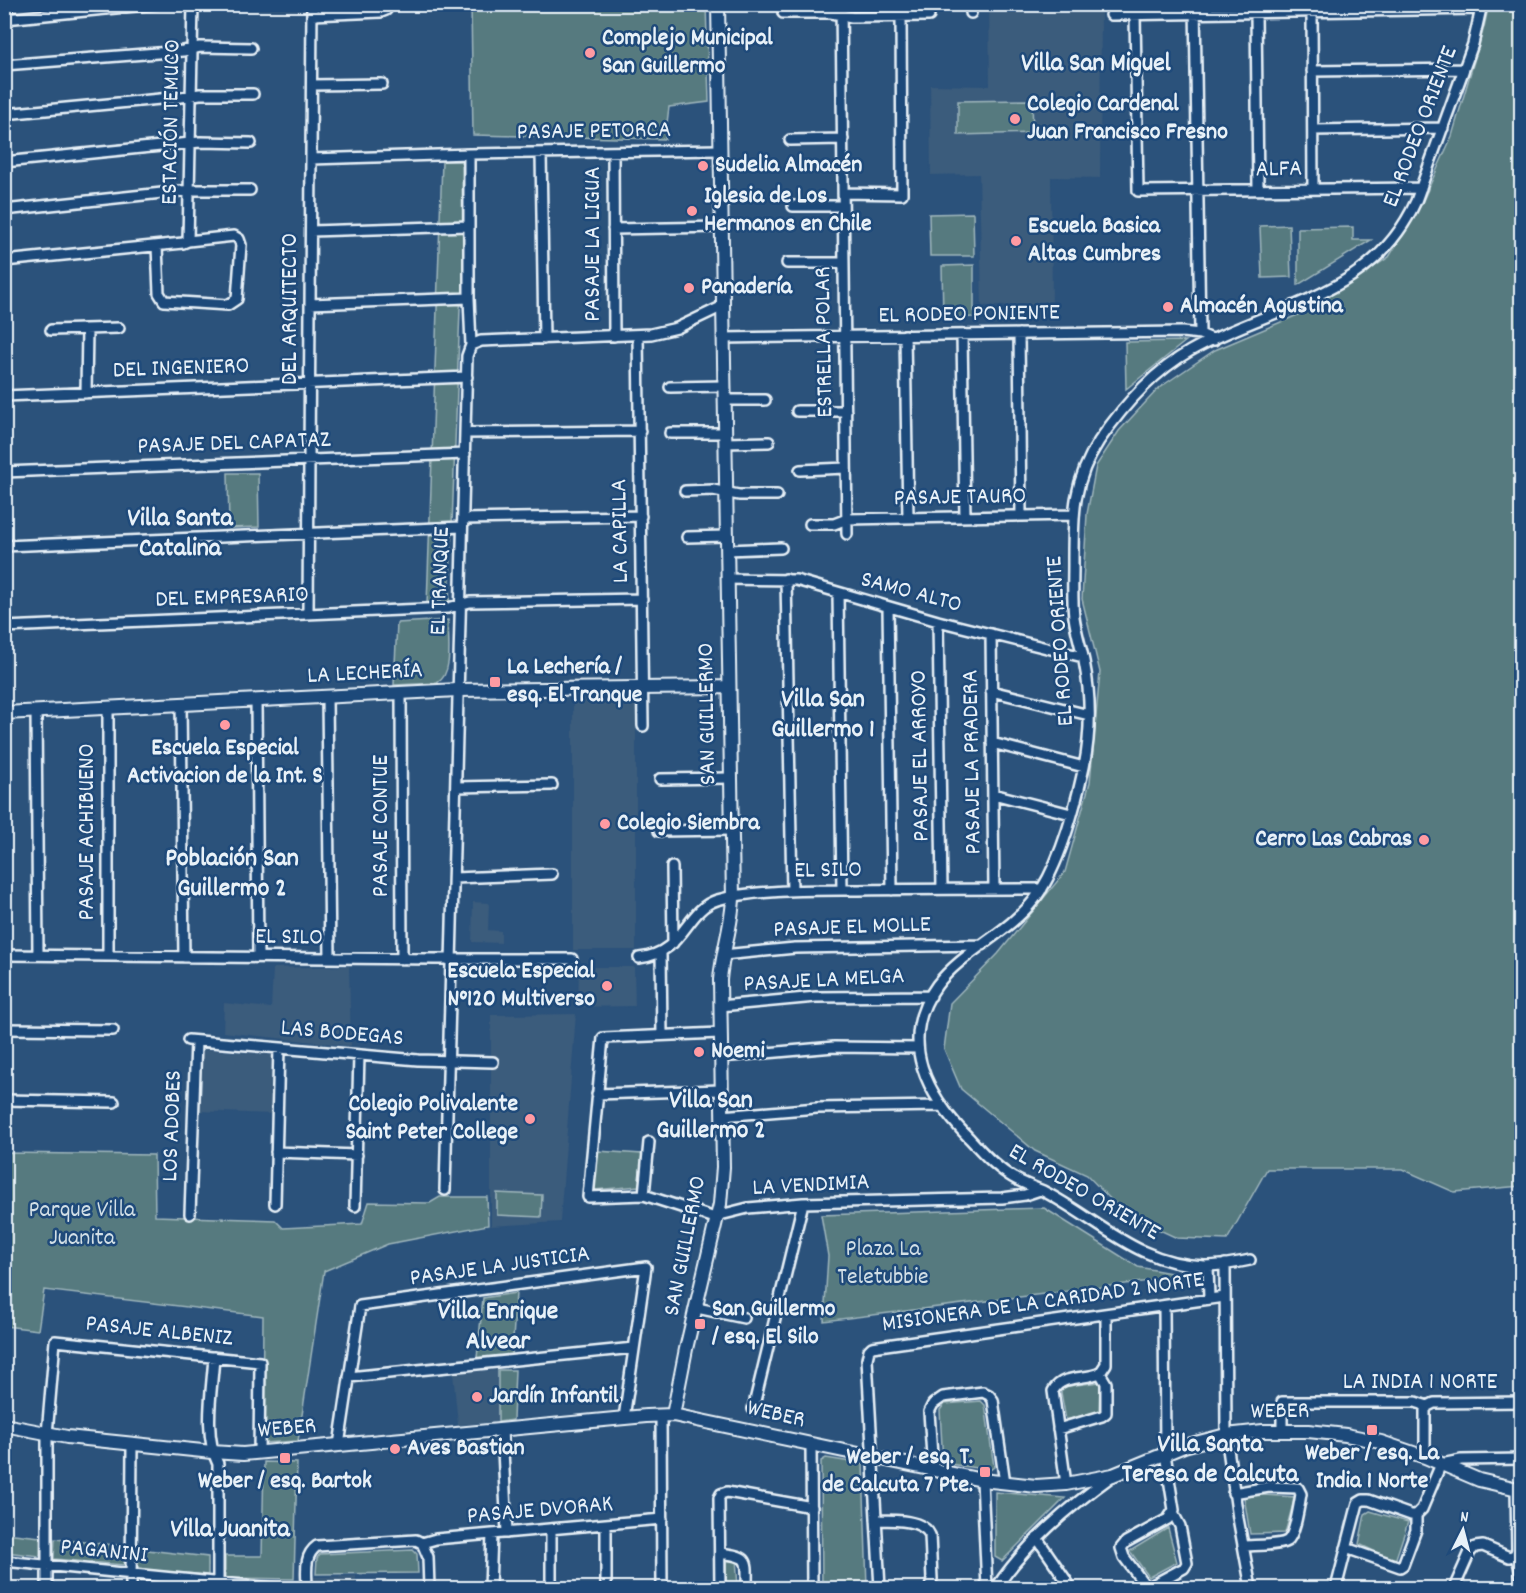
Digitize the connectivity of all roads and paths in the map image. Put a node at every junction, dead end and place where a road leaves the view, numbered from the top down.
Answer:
1 (5, 4) edge
2 (156, 4) edge
3 (193, 4) edge
4 (312, 4) edge
5 (389, 4) edge
6 (718, 4) edge
7 (841, 4) edge
8 (1482, 7) edge
9 (1195, 9) edge
10 (1312, 12) junction
11 (783, 13) dead end
12 (1256, 13) junction
13 (312, 15) junction
14 (841, 15) junction
15 (1111, 15) dead end
16 (1135, 15) junction
17 (929, 16) dead end
18 (901, 17) junction
19 (5, 20) edge
20 (251, 48) dead end
21 (192, 49) junction
22 (4, 65) edge
23 (1464, 69) junction
24 (1312, 71) junction
25 (382, 84) dead end
26 (312, 85) junction
27 (253, 94) dead end
28 (192, 96) junction
29 (4, 114) edge
30 (1443, 128) junction
31 (1313, 130) junction
32 (843, 139) junction
33 (790, 140) dead end
34 (251, 143) dead end
35 (191, 144) junction
36 (720, 150) junction
37 (613, 152) junction
38 (541, 153) junction
39 (469, 154) junction
40 (311, 159) junction
41 (4, 162) edge
42 (1421, 188) junction
43 (1258, 189) junction
44 (1313, 189) junction
45 (190, 190) junction
46 (250, 190) dead end
47 (1198, 190) junction
48 (843, 193) junction
49 (793, 206) dead end
50 (843, 206) junction
51 (4, 210) edge
52 (469, 226) junction
53 (721, 226) junction
54 (614, 229) junction
55 (311, 231) junction
56 (188, 241) junction
57 (157, 246) junction
58 (4, 261) edge
59 (787, 263) dead end
60 (844, 263) junction
61 (469, 298) junction
62 (310, 304) junction
63 (723, 306) junction
64 (119, 328) dead end
65 (87, 329) junction
66 (51, 330) dead end
67 (1019, 334) junction
68 (1200, 334) junction
69 (638, 335) junction
70 (905, 335) junction
71 (962, 335) junction
72 (614, 336) junction
73 (845, 336) junction
74 (723, 338) junction
75 (544, 339) junction
76 (1214, 340) junction
77 (471, 345) junction
78 (467, 377) junction
79 (310, 383) junction
80 (724, 386) junction
81 (669, 387) dead end
82 (86, 393) junction
83 (4, 396) edge
84 (724, 400) junction
85 (765, 400) dead end
86 (797, 411) dead end
87 (846, 411) junction
88 (640, 431) junction
89 (465, 433) junction
90 (670, 433) dead end
91 (725, 438) junction
92 (769, 442) dead end
93 (465, 454) junction
94 (309, 460) junction
95 (846, 468) junction
96 (800, 470) dead end
97 (4, 472) edge
98 (685, 491) dead end
99 (726, 492) junction
100 (777, 495) dead end
101 (1073, 515) junction
102 (641, 516) junction
103 (1021, 516) junction
104 (964, 517) junction
105 (908, 518) junction
106 (847, 519) junction
107 (462, 523) junction
108 (810, 524) dead end
109 (309, 533) junction
110 (847, 534) dead end
111 (726, 536) junction
112 (687, 537) dead end
113 (4, 546) edge
114 (781, 548) dead end
115 (727, 550) junction
116 (727, 579) junction
117 (786, 579) junction
118 (838, 592) junction
119 (642, 599) junction
120 (460, 605) junction
121 (888, 607) junction
122 (308, 614) junction
123 (938, 621) junction
124 (4, 627) edge
125 (991, 634) junction
126 (1083, 657) junction
127 (729, 687) junction
128 (643, 688) junction
129 (458, 690) junction
130 (991, 691) junction
131 (401, 693) junction
132 (327, 697) junction
133 (256, 700) junction
134 (181, 704) junction
135 (108, 708) junction
136 (36, 711) junction
137 (4, 713) edge
138 (1089, 716) junction
139 (643, 726) dead end
140 (992, 744) junction
141 (1084, 767) junction
142 (731, 778) junction
143 (660, 779) dead end
144 (552, 786) dead end
145 (456, 787) junction
146 (993, 795) junction
147 (1071, 814) junction
148 (732, 830) junction
149 (659, 831) dead end
150 (672, 867) dead end
151 (552, 874) dead end
152 (454, 878) junction
153 (942, 889) junction
154 (994, 889) junction
155 (1042, 889) junction
156 (842, 890) junction
157 (892, 890) junction
158 (792, 891) junction
159 (733, 898) junction
160 (673, 943) junction
161 (983, 945) junction
162 (661, 952) junction
163 (4, 955) edge
164 (38, 955) junction
165 (108, 956) junction
166 (723, 956) junction
167 (184, 957) junction
168 (258, 957) junction
169 (330, 958) junction
170 (572, 958) dead end
171 (639, 958) dead end
172 (402, 959) junction
173 (452, 959) junction
174 (930, 996) junction
175 (720, 1006) junction
176 (4, 1029) edge
177 (113, 1030) dead end
178 (720, 1033) junction
179 (662, 1035) junction
180 (192, 1040) joint
181 (279, 1048) junction
182 (918, 1048) junction
183 (359, 1055) junction
184 (721, 1057) junction
185 (449, 1062) junction
186 (492, 1062) dead end
187 (721, 1090) junction
188 (597, 1094) junction
189 (4, 1100) edge
190 (114, 1102) dead end
191 (940, 1106) junction
192 (722, 1116) junction
193 (649, 1142) dead end
194 (276, 1152) junction
195 (357, 1155) junction
196 (445, 1190) dead end
197 (1040, 1190) junction
198 (644, 1195) junction
199 (803, 1203) junction
200 (275, 1204) dead end
201 (355, 1206) dead end
202 (190, 1214) dead end
203 (718, 1215) junction
204 (1250, 1260) dead end
205 (1225, 1264) junction
206 (1208, 1266) junction
207 (1224, 1297) junction
208 (1209, 1299) junction
209 (1164, 1305) junction
210 (697, 1308) junction
211 (1106, 1314) junction
212 (744, 1318) dead end
213 (634, 1348) junction
214 (214, 1357) junction
215 (1100, 1372) junction
216 (349, 1377) junction
217 (1521, 1402) edge
218 (1428, 1406) junction
219 (753, 1409) dead end
220 (667, 1415) junction
221 (624, 1418) junction
222 (4, 1425) edge
223 (502, 1429) junction
224 (1058, 1429) junction
225 (1282, 1430) junction
226 (47, 1434) junction
227 (1226, 1436) junction
228 (132, 1444) junction
229 (811, 1444) junction
230 (339, 1445) junction
231 (212, 1452) junction
232 (259, 1453) junction
233 (1165, 1454) junction
234 (873, 1457) junction
235 (1425, 1457) junction
236 (1521, 1459) edge
237 (1441, 1464) junction
238 (933, 1470) junction
239 (1113, 1475) junction
240 (982, 1480) junction
241 (1005, 1483) junction
242 (1066, 1484) junction
243 (1519, 1490) edge
244 (1233, 1493) junction
245 (812, 1507) junction
246 (1173, 1513) junction
247 (1416, 1515) junction
248 (662, 1519) junction
249 (876, 1520) junction
250 (606, 1524) junction
251 (551, 1529) junction
252 (507, 1533) junction
253 (492, 1534) junction
254 (1037, 1538) junction
255 (422, 1543) junction
256 (1243, 1546) junction
257 (1346, 1548) junction
258 (720, 1553) junction
259 (1515, 1555) junction
260 (4, 1561) edge
261 (47, 1566) junction
262 (131, 1574) junction
263 (1521, 1581) edge
264 (218, 1586) edge
265 (47, 1588) edge
266 (131, 1588) edge
267 (272, 1588) edge
268 (307, 1588) edge
269 (429, 1588) edge
270 (490, 1588) edge
271 (551, 1588) edge
272 (606, 1588) edge
273 (662, 1588) edge
274 (720, 1588) edge
275 (747, 1588) edge
276 (812, 1588) edge
277 (880, 1588) edge
278 (930, 1588) edge
279 (987, 1588) edge
280 (996, 1588) edge
281 (1070, 1588) edge
282 (1147, 1588) edge
283 (1251, 1588) edge
284 (1336, 1588) edge
285 (1454, 1588) edge

1 - 19 main road
2 - 19 street
3 - 21 street, ESTACIÓN TEMUCO
4 - 13 street, DEL ARQUITECTO
5 - 13 street
6 - 36 street, SAN GUILLERMO
7 - 14 street, ESTRELLA POLAR
8 - 10 street
8 - 23 street, EL RODEO ORIENTE
9 - 12 street
9 - 16 street
9 - 47 street
10 - 12 street
10 - 24 street
11 - 14 street
12 - 43 street
13 - 26 street, DEL ARQUITECTO
14 - 18 street
14 - 32 street, ESTRELLA POLAR
15 - 16 street
16 - 47 street, ALFA
17 - 18 street
18 - 48 street
20 - 21 street
21 - 22 street
21 - 28 street, ESTACIÓN TEMUCO
23 - 24 street
23 - 30 street, EL RODEO ORIENTE
24 - 31 street
25 - 26 street
26 - 40 street, DEL ARQUITECTO
27 - 28 street
28 - 29 street
28 - 35 street, ESTACIÓN TEMUCO
30 - 31 street
30 - 42 street, EL RODEO ORIENTE
31 - 44 street
32 - 33 street
32 - 48 street, ESTRELLA POLAR
34 - 35 street
35 - 41 street
35 - 45 street, ESTACIÓN TEMUCO
36 - 37 street, PASAJE PETORCA
36 - 53 street, SAN GUILLERMO
37 - 38 street, PASAJE PETORCA
37 - 54 street, PASAJE LA LIGUA
38 - 39 street, PASAJE PETORCA
38 - 75 street
39 - 40 street, PASAJE PETORCA
39 - 52 street, EL TRANQUE
40 - 55 street, DEL ARQUITECTO
42 - 44 street, ALFA
42 - 76 street, EL RODEO ORIENTE
43 - 44 street, ALFA
43 - 47 street, ALFA
45 - 46 street
45 - 51 street
45 - 56 street, ESTACIÓN TEMUCO
47 - 68 street
48 - 50 street, ESTRELLA POLAR
49 - 50 street
50 - 60 street, ESTRELLA POLAR
52 - 55 street
52 - 61 street, EL TRANQUE
53 - 54 street
53 - 63 street, SAN GUILLERMO
54 - 72 street, PASAJE LA LIGUA
55 - 62 street, DEL ARQUITECTO
56 - 57 street, ESTACIÓN TEMUCO
56 - 57 street, ESTACIÓN TEMUCO
57 - 58 street, ESTACIÓN TEMUCO
59 - 60 street
60 - 73 street, ESTRELLA POLAR
61 - 62 street
61 - 77 street, EL TRANQUE
62 - 79 street, DEL ARQUITECTO
63 - 69 street
63 - 74 street, SAN GUILLERMO
64 - 65 street
65 - 66 street
65 - 82 street
67 - 68 street, EL RODEO PONIENTE
67 - 71 street, EL RODEO PONIENTE
67 - 103 street
68 - 76 street, EL RODEO PONIENTE
69 - 72 street
69 - 88 street, LA CAPILLA
70 - 71 street, EL RODEO PONIENTE
70 - 73 street, EL RODEO PONIENTE
70 - 105 street
71 - 104 street
72 - 75 street
73 - 74 street, EL RODEO PONIENTE
73 - 87 street, ESTRELLA POLAR
74 - 80 street, SAN GUILLERMO
75 - 77 street
76 - 101 street, EL RODEO ORIENTE
77 - 78 street, EL TRANQUE
78 - 79 street, DEL INGENIERO
78 - 89 street, EL TRANQUE
79 - 82 street, DEL INGENIERO
79 - 94 street, DEL ARQUITECTO
80 - 81 street
80 - 84 street, SAN GUILLERMO
82 - 83 street, DEL INGENIERO
84 - 85 street
84 - 91 street, SAN GUILLERMO
86 - 87 street
87 - 95 street, ESTRELLA POLAR
88 - 89 street
88 - 102 street, LA CAPILLA
89 - 93 street, EL TRANQUE
90 - 91 street
91 - 92 street
91 - 99 street, SAN GUILLERMO
93 - 94 street, PASAJE DEL CAPATAZ
93 - 107 street, EL TRANQUE
94 - 97 street, PASAJE DEL CAPATAZ
94 - 109 street, DEL ARQUITECTO
95 - 96 street
95 - 106 street, ESTRELLA POLAR
98 - 99 street
99 - 100 street
99 - 111 street, SAN GUILLERMO
101 - 103 street, PASAJE TAURO
101 - 126 street, EL RODEO ORIENTE
102 - 107 street
102 - 119 street, LA CAPILLA
103 - 104 street, PASAJE TAURO
104 - 105 street, PASAJE TAURO
105 - 106 street, PASAJE TAURO
106 - 108 street, PASAJE TAURO
106 - 110 street, ESTRELLA POLAR
107 - 109 street
107 - 120 street, EL TRANQUE
109 - 113 street
109 - 122 street, DEL ARQUITECTO
111 - 112 street
111 - 115 street, SAN GUILLERMO
114 - 115 street
115 - 116 street, SAN GUILLERMO
116 - 117 street, SAMO ALTO
116 - 127 street, SAN GUILLERMO
117 - 118 street, SAMO ALTO
117 - 158 street
118 - 121 street, SAMO ALTO
118 - 156 street
119 - 120 street, DEL EMPRESARIO
119 - 128 street, LA CAPILLA
120 - 122 street, DEL EMPRESARIO
120 - 129 street, EL TRANQUE
121 - 123 street, SAMO ALTO
121 - 157 street
122 - 124 street, DEL EMPRESARIO
123 - 125 street, SAMO ALTO
123 - 153 street, PASAJE EL ARROYO
125 - 126 street, SAMO ALTO
125 - 130 street, PASAJE LA PRADERA
126 - 138 street, EL RODEO ORIENTE
127 - 128 street, LA LECHERÍA
127 - 142 street, SAN GUILLERMO
128 - 129 street, LA LECHERÍA
128 - 139 street, LA CAPILLA
129 - 131 street, LA LECHERÍA
129 - 145 street, EL TRANQUE
130 - 138 street
130 - 140 street, PASAJE LA PRADERA
131 - 132 street, LA LECHERÍA
131 - 172 street, PASAJE CONTUE
132 - 133 street, LA LECHERÍA
132 - 169 street
133 - 134 street, LA LECHERÍA
133 - 168 street
134 - 135 street, LA LECHERÍA
134 - 167 street
135 - 136 street, LA LECHERÍA
135 - 165 street, PASAJE ACHIBUENO
136 - 137 street, LA LECHERÍA
136 - 164 street
138 - 141 street, EL RODEO ORIENTE
140 - 141 street
140 - 146 street, PASAJE LA PRADERA
141 - 147 street, EL RODEO ORIENTE
142 - 143 street
142 - 148 street, SAN GUILLERMO
144 - 145 street
145 - 152 street, EL TRANQUE
146 - 147 street
146 - 154 street, PASAJE LA PRADERA
147 - 155 street, EL RODEO ORIENTE
148 - 149 street
148 - 159 street, SAN GUILLERMO
150 - 160 street
151 - 152 street
152 - 173 street, EL TRANQUE
153 - 154 street, EL SILO
153 - 157 street, EL SILO
154 - 155 street, EL SILO
155 - 161 street, EL RODEO ORIENTE
156 - 157 street, EL SILO
156 - 158 street, EL SILO
158 - 159 street, EL SILO
159 - 160 street, EL SILO
159 - 166 street, SAN GUILLERMO
160 - 162 street, EL SILO
161 - 166 street, PASAJE EL MOLLE
161 - 174 street, EL RODEO ORIENTE
162 - 171 street, EL SILO
162 - 179 street
163 - 164 street, EL SILO
164 - 165 street, EL SILO
165 - 167 street, EL SILO
166 - 175 street, SAN GUILLERMO
167 - 168 street, EL SILO
168 - 169 street, EL SILO
169 - 172 street, EL SILO
170 - 173 street, EL SILO
172 - 173 street, EL SILO
173 - 185 street, EL TRANQUE
174 - 175 street, PASAJE LA MELGA
174 - 182 street, EL RODEO ORIENTE
175 - 178 street, SAN GUILLERMO
176 - 177 street
178 - 179 street
178 - 184 street, SAN GUILLERMO
179 - 188 street
180 - 181 street, LAS BODEGAS
180 - 202 street, LOS ADOBES
181 - 183 street, LAS BODEGAS
181 - 194 street
182 - 184 street
182 - 191 street, EL RODEO ORIENTE
183 - 185 street, LAS BODEGAS
183 - 195 street
184 - 187 street, SAN GUILLERMO
185 - 186 street, LAS BODEGAS
185 - 196 street, EL TRANQUE
187 - 188 street
187 - 192 street, SAN GUILLERMO
188 - 198 street, LA VENDIMIA
189 - 190 street
191 - 192 street
191 - 197 street, EL RODEO ORIENTE
192 - 203 street, SAN GUILLERMO
193 - 198 street
194 - 195 street
194 - 200 street
195 - 201 street
197 - 199 street, LA VENDIMIA
197 - 206 street, EL RODEO ORIENTE
198 - 203 street, LA VENDIMIA
199 - 203 street, LA VENDIMIA
199 - 219 street
203 - 210 street, SAN GUILLERMO
204 - 205 street, EL RODEO ORIENTE
205 - 206 street, EL RODEO ORIENTE
205 - 207 street
206 - 208 street
207 - 208 street, MISIONERA DE LA CARIDAD 2 NORTE
207 - 227 street
208 - 209 street, MISIONERA DE LA CARIDAD 2 NORTE
209 - 211 street, MISIONERA DE LA CARIDAD 2 NORTE
209 - 233 street
210 - 212 street
210 - 220 street, SAN GUILLERMO
211 - 215 street
211 - 234 street, MISIONERA DE LA CARIDAD 2 NORTE
213 - 216 street
213 - 216 street, PASAJE LA JUSTICIA
213 - 221 street
214 - 226 street, PASAJE ALBENIZ
214 - 231 street
214 - 232 street, PASAJE ALBENIZ
215 - 224 street
215 - 224 street
216 - 230 street
217 - 218 street, LA INDIA 1 NORTE
218 - 225 street, LA INDIA 1 NORTE
218 - 235 street
220 - 221 street, WEBER
220 - 229 street, WEBER
220 - 248 street
221 - 223 street, WEBER
222 - 226 street, WEBER
223 - 230 street, WEBER
223 - 252 street
224 - 242 street
225 - 227 street, WEBER
225 - 235 street, WEBER
226 - 228 street, WEBER
226 - 261 street
227 - 233 street, WEBER
227 - 244 street
228 - 231 street, WEBER
228 - 262 street
229 - 234 street, WEBER
229 - 245 street
230 - 232 street, WEBER
231 - 232 street, WEBER
231 - 264 street
233 - 239 street, WEBER
233 - 246 street
234 - 238 street, WEBER
234 - 249 street
235 - 237 street, WEBER
236 - 237 street
237 - 243 street, WEBER
237 - 247 street
238 - 240 street, WEBER
238 - 241 street
239 - 242 street, WEBER
239 - 254 street
240 - 241 street, WEBER
240 - 279 street
241 - 242 street, WEBER
243 - 259 street
244 - 256 street
244 - 256 street
245 - 258 street
245 - 276 street
246 - 282 street
246 - 282 street
247 - 257 street
247 - 257 street
248 - 250 street, PASAJE DVORAK
248 - 273 street
249 - 277 street
249 - 278 street
250 - 251 street, PASAJE DVORAK
250 - 272 street
251 - 252 street, PASAJE DVORAK
251 - 271 street
252 - 253 street, PASAJE DVORAK
253 - 255 street, PASAJE DVORAK
253 - 270 street
254 - 280 street
254 - 281 street
255 - 268 street
255 - 269 street
256 - 283 street
257 - 284 street
258 - 274 street
258 - 275 street
259 - 263 street
259 - 285 street
260 - 261 street, PAGANINI
261 - 262 street, PAGANINI
261 - 265 street
262 - 264 street, PAGANINI
262 - 266 street
264 - 267 street, PAGANINI

